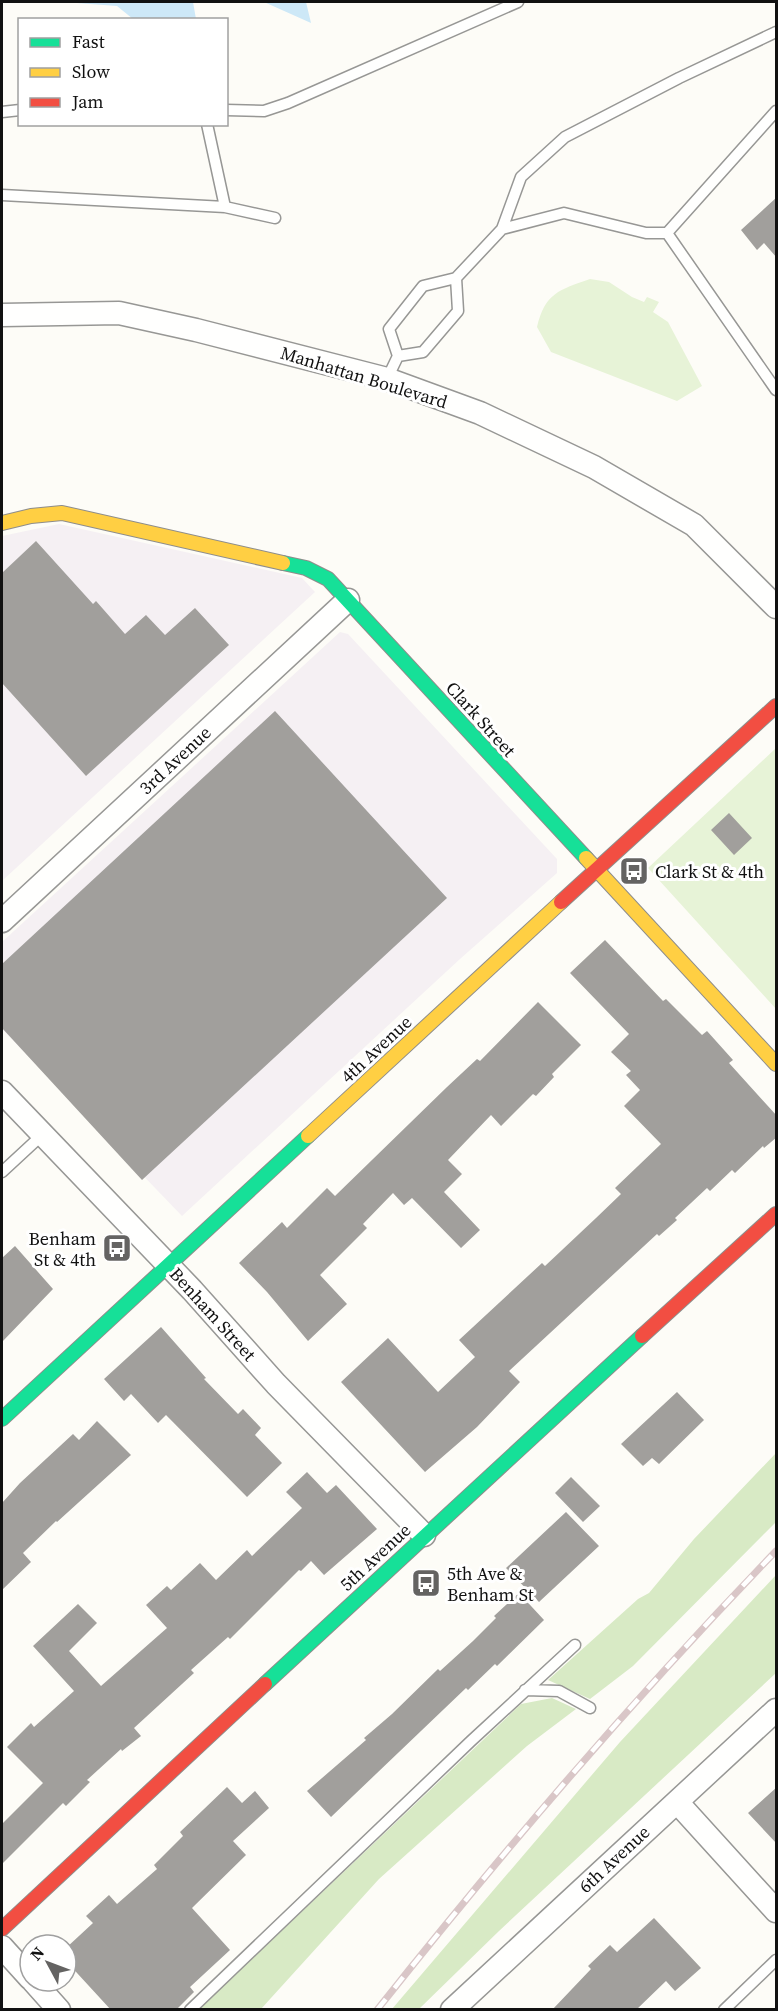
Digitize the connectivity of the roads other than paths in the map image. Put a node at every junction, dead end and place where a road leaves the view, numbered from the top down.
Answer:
1 (518, 2) edge
2 (777, 32) edge
3 (18, 110) edge
4 (228, 110) edge
5 (777, 111) edge
6 (2, 112) edge
7 (207, 126) edge
8 (2, 195) edge
9 (225, 207) junction
10 (275, 218) dead end
11 (502, 230) junction
12 (667, 233) junction
13 (456, 278) junction
14 (2, 315) edge
15 (398, 356) junction
16 (387, 379) junction
17 (776, 389) edge
18 (2, 522) edge
19 (348, 600) junction
20 (777, 607) edge
21 (777, 706) edge
22 (596, 871) junction
23 (2, 921) edge
24 (777, 1064) edge
25 (2, 1092) edge
26 (42, 1135) junction
27 (2, 1172) edge
28 (777, 1214) edge
29 (168, 1265) junction
30 (2, 1419) edge
31 (424, 1535) junction
32 (574, 1645) dead end
33 (525, 1690) junction
34 (590, 1708) dead end
35 (777, 1710) edge
36 (677, 1802) junction
37 (777, 1911) edge
38 (2, 1929) edge
39 (2, 1947) edge
40 (777, 1959) edge
41 (18, 1965) edge
42 (44, 1993) edge
43 (59, 2010) edge
44 (190, 2010) edge
45 (452, 2010) edge
46 (724, 2010) edge

1 - 4 lane
2 - 11 lane
3 - 6 lane
5 - 12 lane
7 - 9 lane
8 - 9 lane
9 - 10 lane
11 - 12 lane
11 - 13 lane
12 - 17 lane
13 - 15 lane
13 - 15 lane
14 - 16 street, Manhattan Boulevard
15 - 16 lane
16 - 20 street, Manhattan Boulevard
18 - 19 street, Clark Street
19 - 22 street, Clark Street
19 - 23 street, 3rd Avenue
21 - 22 street, 4th Avenue
22 - 24 street, Clark Street
22 - 29 street, 4th Avenue
25 - 26 street, Benham Street
26 - 27 lane
26 - 29 street, Benham Street
28 - 31 street, 5th Avenue
29 - 30 street, 4th Avenue
29 - 31 street, Benham Street
31 - 38 street, 5th Avenue
32 - 33 lane
33 - 34 lane
33 - 44 lane
35 - 36 street, 6th Avenue
36 - 37 street
36 - 45 street, 6th Avenue
39 - 41 street
40 - 46 lane
42 - 43 street

